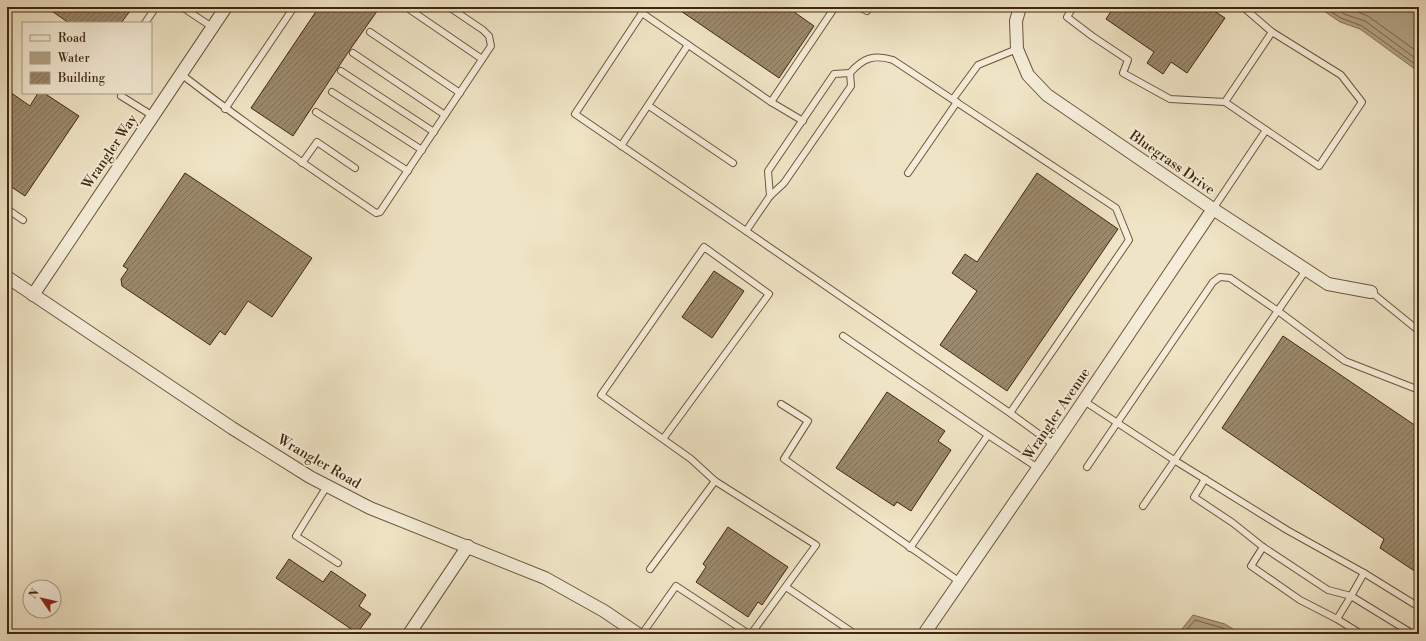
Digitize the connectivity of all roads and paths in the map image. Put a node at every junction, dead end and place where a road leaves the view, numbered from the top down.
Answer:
1 (156, 7) edge
2 (182, 7) edge
3 (226, 7) edge
4 (294, 7) edge
5 (406, 7) edge
6 (449, 7) edge
7 (835, 7) edge
8 (859, 7) edge
9 (1020, 7) edge
10 (1073, 7) edge
11 (1243, 7) edge
12 (642, 10) edge
13 (867, 11) dead end
14 (146, 22) edge
15 (212, 27) junction
16 (370, 32) dead end
17 (1272, 32) junction
18 (688, 45) junction
19 (1017, 49) junction
20 (353, 53) dead end
21 (482, 59) junction
22 (341, 71) dead end
23 (850, 73) junction
24 (181, 74) junction
25 (332, 92) dead end
26 (460, 92) junction
27 (121, 96) dead end
28 (955, 100) junction
29 (771, 102) junction
30 (1225, 102) junction
31 (649, 106) junction
32 (225, 108) junction
33 (316, 112) dead end
34 (445, 115) junction
35 (153, 116) junction
36 (803, 121) junction
37 (1266, 130) junction
38 (434, 132) junction
39 (621, 146) junction
40 (422, 150) junction
41 (302, 163) junction
42 (733, 163) dead end
43 (355, 168) dead end
44 (408, 171) junction
45 (908, 172) dead end
46 (770, 196) junction
47 (7, 209) edge
48 (1213, 210) junction
49 (23, 220) dead end
50 (746, 230) junction
51 (1306, 270) junction
52 (7, 277) edge
53 (1371, 292) joint
54 (33, 295) junction
55 (1278, 311) junction
56 (1419, 331) edge
57 (843, 336) dead end
58 (1419, 390) edge
59 (1084, 401) junction
60 (781, 404) dead end
61 (1010, 413) junction
62 (1118, 422) junction
63 (988, 435) junction
64 (663, 439) junction
65 (1054, 445) junction
66 (1174, 460) junction
67 (1088, 467) dead end
68 (1038, 468) junction
69 (1205, 479) junction
70 (715, 481) junction
71 (327, 486) junction
72 (1143, 506) dead end
73 (468, 546) junction
74 (910, 548) junction
75 (1262, 548) junction
76 (338, 563) dead end
77 (650, 569) dead end
78 (1364, 573) junction
79 (960, 582) junction
80 (786, 588) junction
81 (1352, 596) junction
82 (1419, 607) edge
83 (1337, 619) junction
84 (409, 634) edge
85 (638, 634) edge
86 (642, 634) edge
87 (750, 634) edge
88 (855, 634) edge
89 (924, 634) edge
90 (1361, 634) edge
91 (1413, 634) edge

1 - 14 lane
2 - 15 lane
3 - 15 street, Wrangler Way
4 - 32 lane
5 - 21 lane
6 - 21 lane
7 - 29 lane
8 - 13 lane
9 - 19 street, Bluegrass Drive
10 - 30 lane
11 - 17 lane
12 - 18 lane
12 - 39 lane
15 - 24 street, Wrangler Way
16 - 26 lane
17 - 30 lane
17 - 37 lane
18 - 29 lane
18 - 31 lane
19 - 28 lane
19 - 48 street, Bluegrass Drive
20 - 34 lane
21 - 26 lane
22 - 38 lane
23 - 28 lane
23 - 36 lane
23 - 46 lane
24 - 32 lane
24 - 35 street, Wrangler Way
25 - 40 lane
26 - 34 lane
27 - 35 lane
28 - 45 lane
28 - 61 lane
29 - 36 lane
30 - 37 lane
31 - 39 lane
31 - 42 lane
32 - 41 lane
33 - 44 lane
34 - 38 lane
35 - 54 street, Wrangler Way
36 - 46 lane
37 - 48 lane
38 - 40 lane
39 - 50 lane
40 - 44 lane
41 - 43 lane
41 - 44 lane
46 - 50 lane
47 - 49 lane
48 - 51 street, Bluegrass Drive
48 - 59 street, Wrangler Avenue
50 - 61 lane
51 - 53 street, Bluegrass Drive
51 - 55 lane
52 - 54 street, Wrangler Road
53 - 56 lane
54 - 71 street, Wrangler Road
55 - 58 lane
55 - 62 lane
55 - 66 lane
57 - 63 lane
59 - 62 lane
59 - 65 street, Wrangler Avenue
60 - 74 lane
61 - 65 lane
62 - 66 lane
62 - 67 lane
63 - 68 lane
63 - 74 lane
64 - 64 lane
64 - 70 lane
65 - 68 street, Wrangler Avenue
66 - 69 lane
66 - 72 lane
68 - 79 street, Wrangler Avenue
69 - 75 lane
69 - 78 lane
70 - 77 lane
70 - 80 lane
71 - 73 street, Wrangler Road
71 - 76 lane
73 - 84 street
73 - 85 street, Wrangler Road
74 - 79 lane
75 - 81 lane
75 - 83 lane
78 - 81 lane
78 - 82 lane
79 - 89 street, Wrangler Avenue
80 - 87 lane
80 - 88 lane
81 - 83 lane
81 - 91 lane
83 - 90 lane
86 - 87 lane

